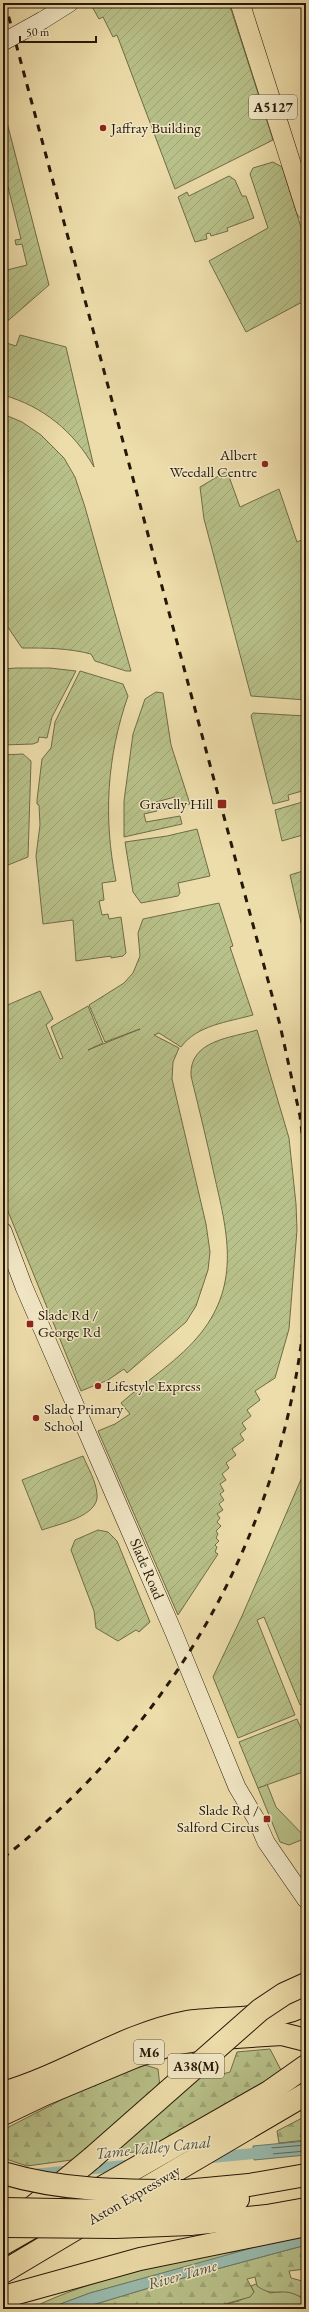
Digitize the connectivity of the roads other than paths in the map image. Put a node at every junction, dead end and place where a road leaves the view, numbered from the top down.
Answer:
1 (70, 3) edge
2 (240, 3) edge
3 (3, 42) edge
4 (306, 210) edge
5 (3, 1231) edge
6 (306, 1900) edge
7 (306, 1984) edge
8 (306, 2003) edge
9 (306, 2040) edge
10 (306, 2066) edge
11 (51, 2073) junction
12 (3, 2088) edge
13 (3, 2093) edge
14 (306, 2094) edge
15 (306, 2109) edge
16 (3, 2114) edge
17 (3, 2173) edge
18 (306, 2175) edge
19 (163, 2180) junction
20 (306, 2186) edge
21 (3, 2209) edge
22 (306, 2209) edge
23 (306, 2225) edge
24 (3, 2226) edge
25 (3, 2232) edge
26 (3, 2244) edge
27 (3, 2272) edge
28 (61, 2282) junction
29 (3, 2297) edge
30 (3, 2309) edge

1 - 3 street, bridge
2 - 4 main road, A5127
5 - 6 street, Slade Road
7 - 25 highway, A38(M), bridge
8 - 11 highway, M6
9 - 16 highway, M6
10 - 26 highway, Aston Expressway
11 - 12 highway, M6
11 - 13 highway, M6
14 - 19 highway, Aston Expressway
15 - 19 highway
17 - 18 highway, bridge
19 - 27 highway, Aston Expressway, bridge
20 - 21 highway, bridge
22 - 24 highway, bridge
23 - 28 highway
28 - 29 highway
28 - 30 highway

